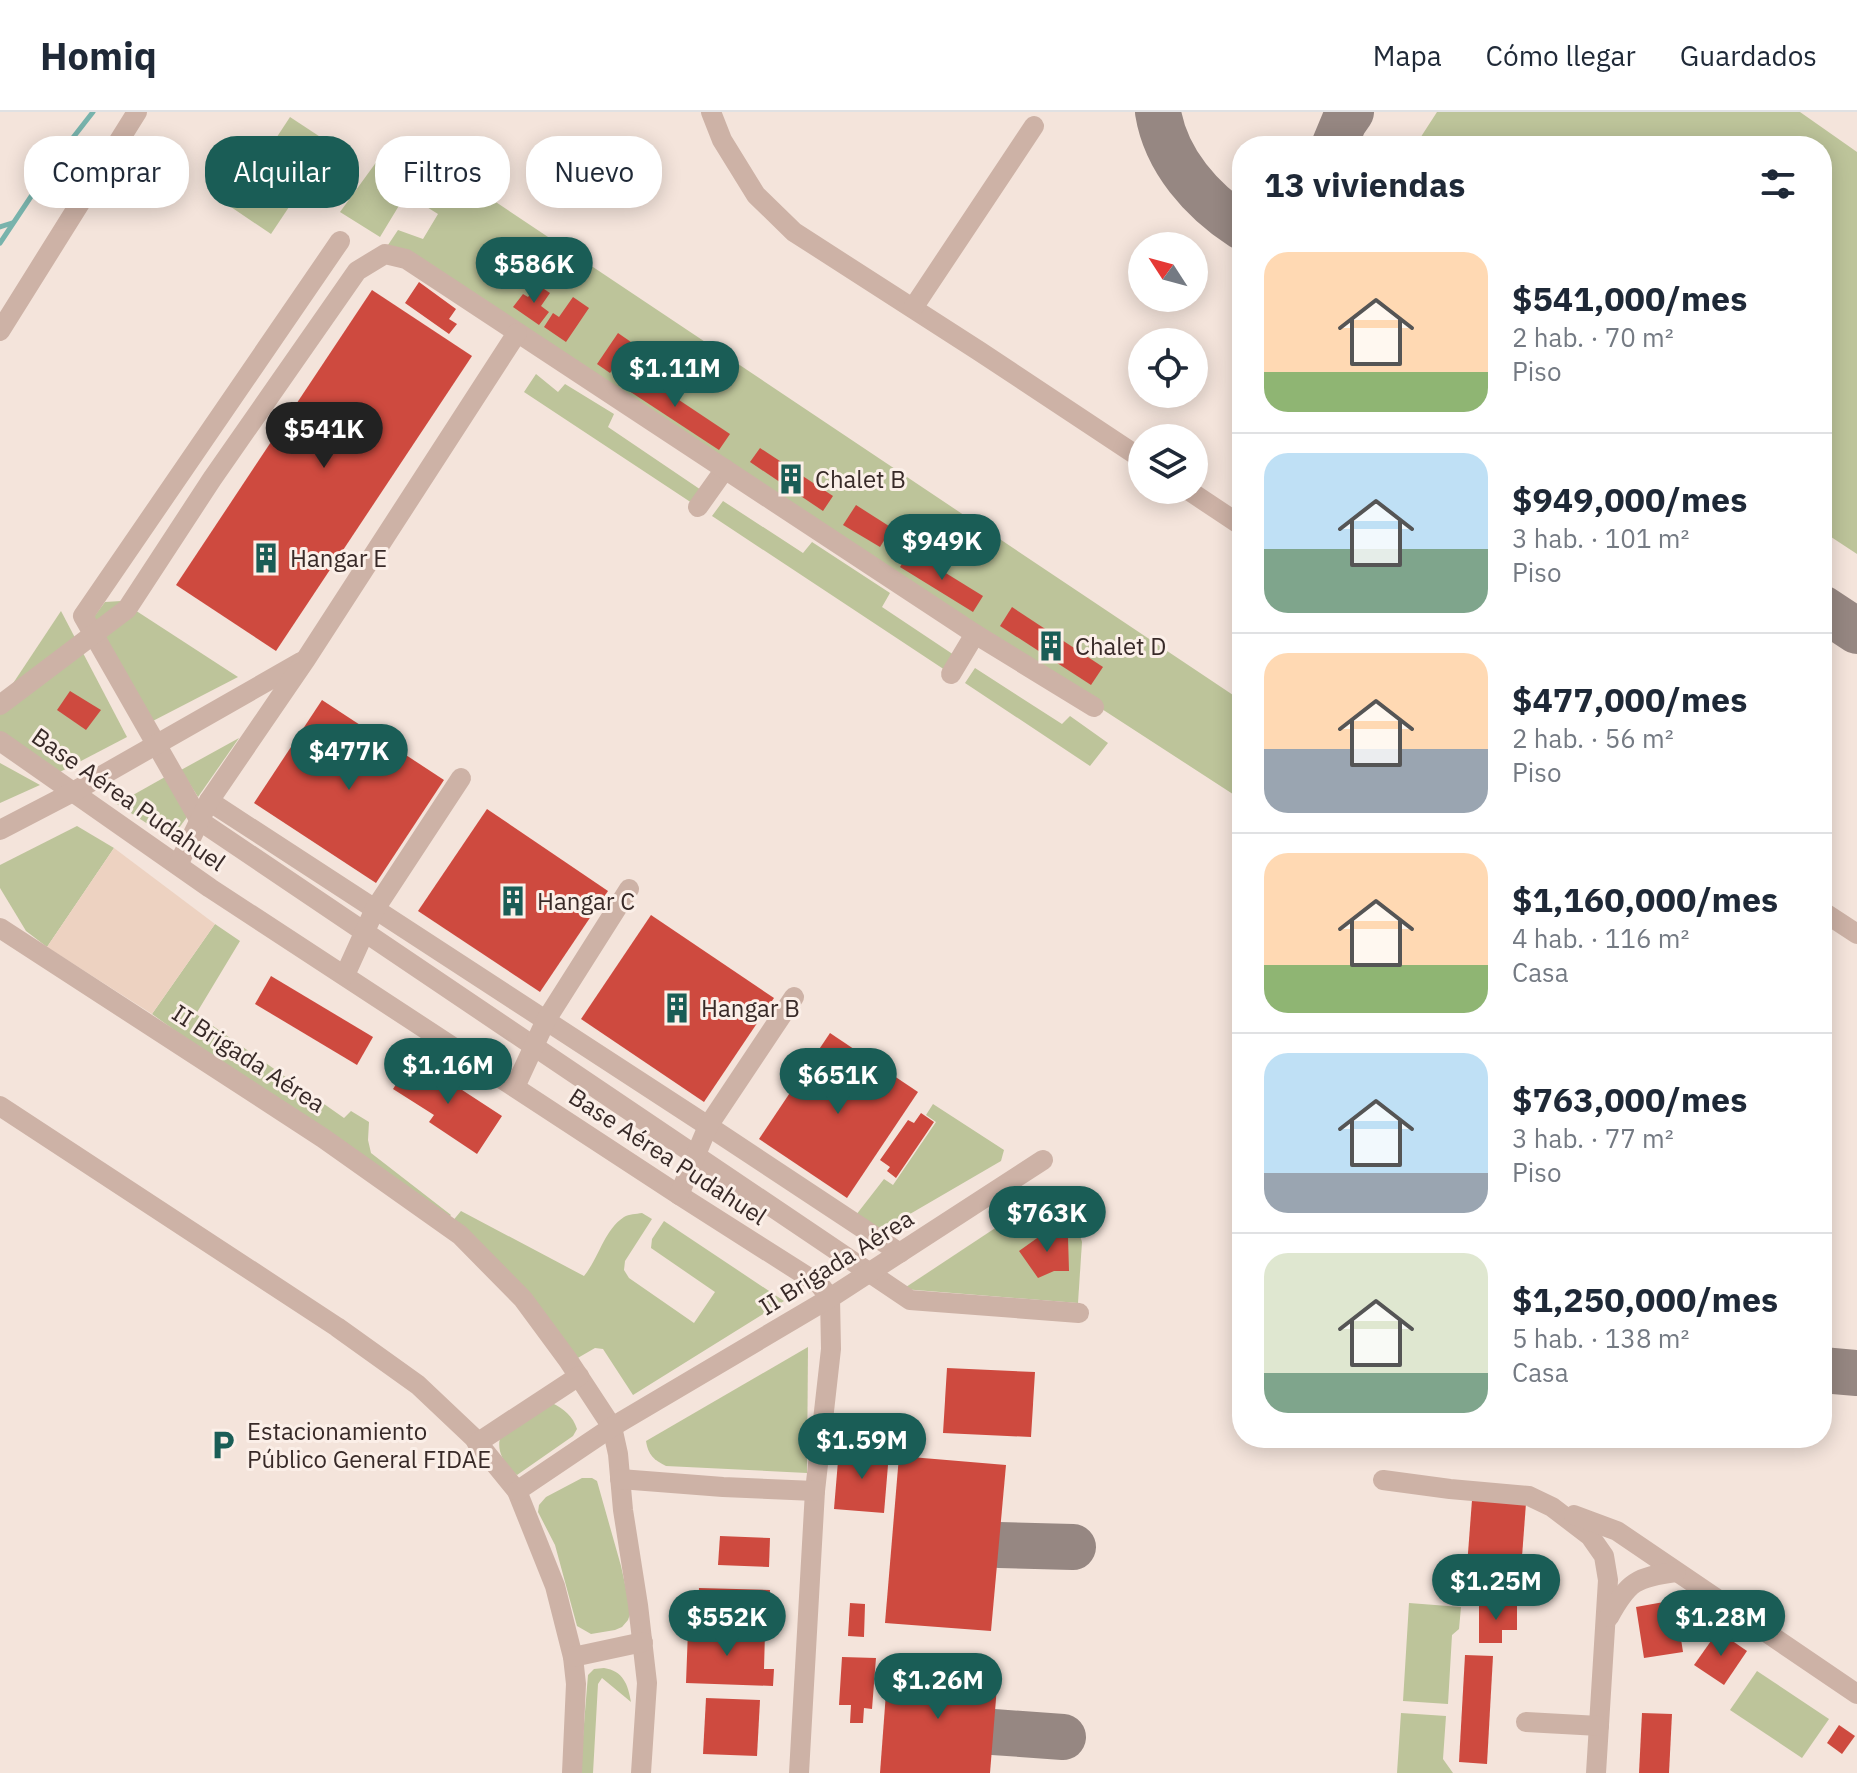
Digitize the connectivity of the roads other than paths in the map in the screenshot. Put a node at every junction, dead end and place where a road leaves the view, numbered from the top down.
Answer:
1 (137, 112) edge
2 (711, 112) edge
3 (1034, 126) dead end
4 (340, 241) dead end
5 (913, 308) junction
6 (0, 331) edge
7 (517, 333) junction
8 (1128, 450) edge
9 (725, 469) junction
10 (1208, 503) edge
11 (698, 507) dead end
12 (1232, 519) edge
13 (93, 634) junction
14 (975, 634) junction
15 (306, 659) junction
16 (951, 674) dead end
17 (0, 705) edge
18 (1094, 707) dead end
19 (0, 741) edge
20 (156, 745) junction
21 (461, 778) dead end
22 (73, 792) junction
23 (209, 801) junction
24 (200, 821) junction
25 (0, 830) edge
26 (178, 865) junction
27 (629, 889) dead end
28 (375, 909) junction
29 (1832, 918) edge
30 (0, 928) edge
31 (365, 932) junction
32 (1857, 934) edge
33 (345, 975) junction
34 (794, 997) dead end
35 (546, 1020) junction
36 (534, 1046) junction
37 (515, 1087) junction
38 (0, 1106) edge
39 (708, 1126) junction
40 (696, 1155) junction
41 (1043, 1160) dead end
42 (679, 1195) junction
43 (900, 1253) junction
44 (870, 1273) junction
45 (830, 1298) junction
46 (1079, 1313) dead end
47 (579, 1376) junction
48 (612, 1427) junction
49 (477, 1443) junction
50 (620, 1479) junction
51 (1383, 1480) dead end
52 (517, 1491) junction
53 (815, 1491) junction
54 (1552, 1507) junction
55 (1676, 1572) junction
56 (1605, 1624) junction
57 (643, 1642) junction
58 (573, 1657) junction
59 (1857, 1694) edge
60 (1606, 1721) junction
61 (1526, 1722) dead end
62 (572, 1773) edge
63 (641, 1773) edge
64 (799, 1773) edge
65 (1596, 1773) edge

1 - 6 street
2 - 5 street
3 - 5 street
4 - 13 street
5 - 8 street
7 - 9 street
7 - 13 street
7 - 15 street
9 - 11 street
9 - 14 street
10 - 12 street
13 - 17 street
13 - 20 street
14 - 16 street
14 - 18 street
15 - 20 street
15 - 23 street
19 - 22 street, Base Aérea Pudahuel
20 - 22 street
20 - 24 street
21 - 28 street
22 - 25 street
22 - 26 street, Base Aérea Pudahuel
23 - 24 street
23 - 28 street
24 - 26 street
24 - 31 street
26 - 33 street, Base Aérea Pudahuel
27 - 35 street
28 - 31 street
28 - 35 street
29 - 32 street
30 - 47 street, II Brigada Aérea
31 - 33 street
31 - 36 street
33 - 37 street, Base Aérea Pudahuel
34 - 39 street
35 - 36 street
35 - 39 street
36 - 37 street
36 - 40 street
37 - 42 street, Base Aérea Pudahuel
38 - 49 street
39 - 40 street
39 - 43 street
40 - 42 street
40 - 44 street
41 - 43 street, II Brigada Aérea
42 - 45 street, Base Aérea Pudahuel
43 - 44 street, II Brigada Aérea
44 - 45 street, II Brigada Aérea
44 - 46 street
45 - 48 street, II Brigada Aérea
45 - 53 street
47 - 48 street, II Brigada Aérea
47 - 49 street
48 - 50 street, II Brigada Aérea
48 - 52 street, II Brigada Aérea
49 - 52 street
50 - 53 street
50 - 57 street, II Brigada Aérea
51 - 54 street
52 - 58 street
53 - 64 street
54 - 55 street
54 - 56 street
55 - 56 street
55 - 59 street
56 - 60 street
57 - 58 street
57 - 63 street, II Brigada Aérea
58 - 62 street
60 - 61 street
60 - 65 street

